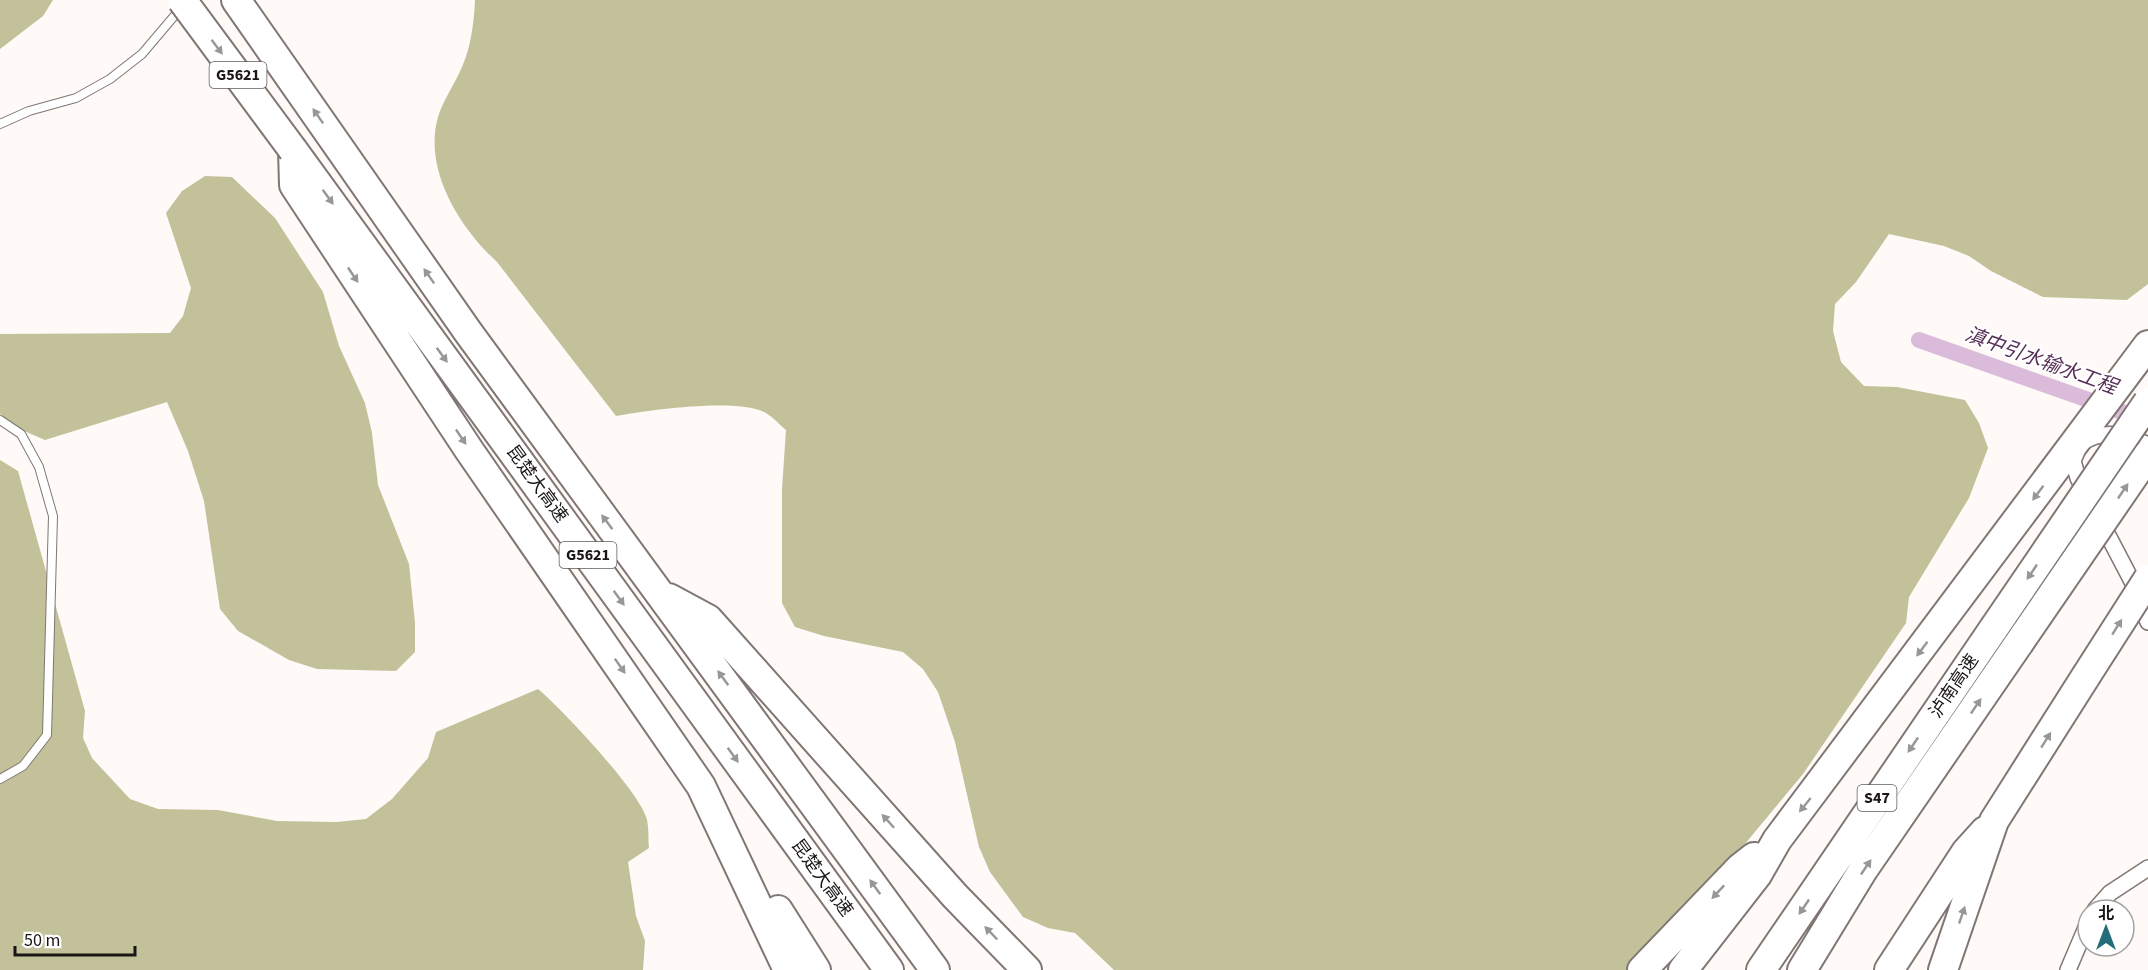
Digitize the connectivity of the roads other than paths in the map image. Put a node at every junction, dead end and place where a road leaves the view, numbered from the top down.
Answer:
1 (182, 0) edge
2 (188, 0) edge
3 (236, 0) edge
4 (0, 124) edge
5 (294, 150) junction
6 (2148, 345) edge
7 (2148, 402) edge
8 (0, 420) edge
9 (2148, 445) edge
10 (2148, 455) edge
11 (2148, 579) edge
12 (662, 594) junction
13 (2148, 622) edge
14 (0, 779) edge
15 (700, 786) junction
16 (1994, 821) junction
17 (1777, 840) junction
18 (2148, 868) edge
19 (2105, 898) edge
20 (2076, 951) edge
21 (886, 965) edge
22 (788, 970) edge
23 (816, 970) edge
24 (934, 970) edge
25 (1027, 970) edge
26 (1642, 970) edge
27 (1683, 970) edge
28 (1761, 970) edge
29 (1802, 970) edge
30 (1889, 970) edge
31 (1943, 970) edge
32 (2068, 970) edge

1 -> 5 highway, 昆楚大高速 / G5621, bridge
2 - 4 lane
12 -> 3 highway, 昆楚大高速 / G5621
5 -> 15 highway
5 -> 21 highway, 昆楚大高速 / G5621
6 -> 17 highway
7 -> 28 highway, 泸南高速 / S47, bridge
8 - 14 lane
9 - 13 street
29 -> 10 highway, 泸南高速 / S47, bridge
16 -> 11 highway, bridge
24 -> 12 highway, 昆楚大高速 / G5621
25 -> 12 highway
15 - 22 highway
15 - 23 highway
16 - 30 highway
31 -> 16 highway
17 -> 26 highway
17 - 27 highway
18 - 19 street
20 - 32 street

